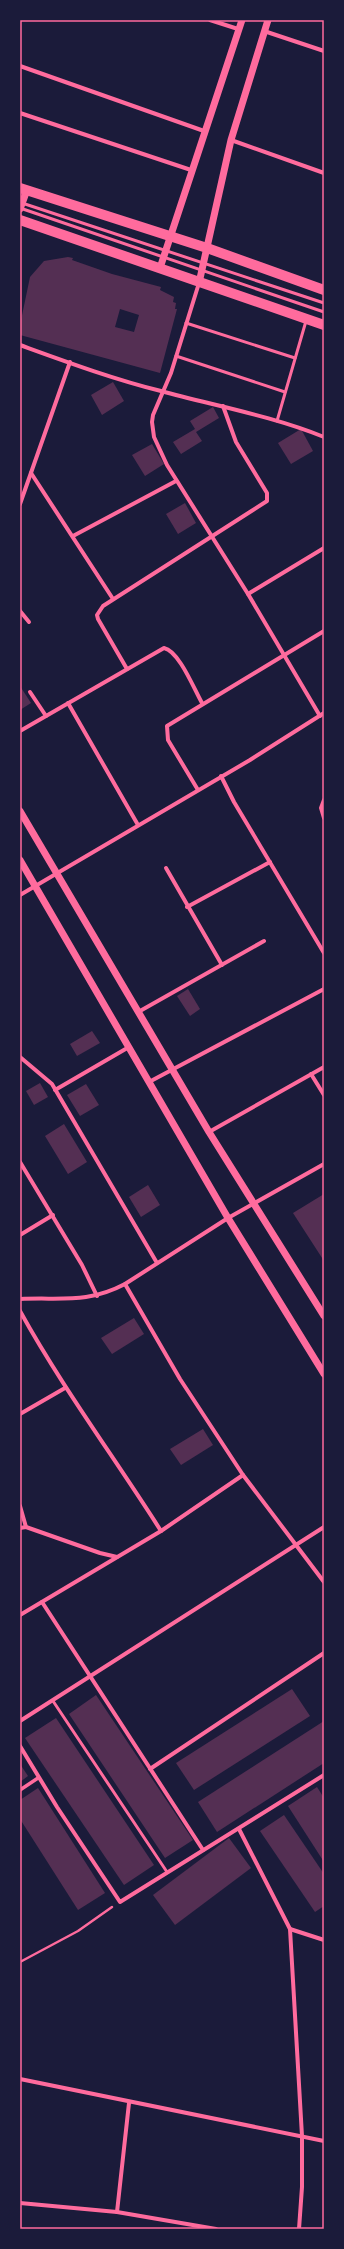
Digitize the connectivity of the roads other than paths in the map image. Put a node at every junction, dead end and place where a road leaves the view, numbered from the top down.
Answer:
1 (210, 20) edge
2 (242, 20) edge
3 (268, 20) edge
4 (238, 30) junction
5 (264, 31) junction
6 (324, 51) edge
7 (20, 66) edge
8 (20, 113) edge
9 (204, 131) junction
10 (231, 140) junction
11 (191, 170) junction
12 (324, 173) edge
13 (24, 189) edge
14 (21, 206) edge
15 (20, 220) edge
16 (170, 235) junction
17 (207, 248) junction
18 (164, 254) junction
19 (202, 267) junction
20 (160, 268) junction
21 (199, 283) junction
22 (324, 290) edge
23 (324, 303) edge
24 (324, 312) edge
25 (306, 319) junction
26 (186, 323) junction
27 (324, 325) edge
28 (20, 345) edge
29 (176, 356) junction
30 (295, 358) junction
31 (70, 362) junction
32 (163, 392) junction
33 (286, 392) junction
34 (223, 406) junction
35 (277, 421) junction
36 (324, 438) edge
37 (31, 473) junction
38 (176, 481) junction
39 (20, 504) edge
40 (73, 536) junction
41 (211, 536) junction
42 (324, 548) edge
43 (248, 594) junction
44 (113, 599) junction
45 (20, 611) edge
46 (29, 622) dead end
47 (324, 631) edge
48 (284, 656) junction
49 (127, 669) junction
50 (30, 692) dead end
51 (68, 703) junction
52 (202, 703) junction
53 (324, 713) edge
54 (46, 716) junction
55 (320, 716) junction
56 (20, 732) edge
57 (221, 776) junction
58 (198, 790) junction
59 (324, 800) edge
60 (20, 811) edge
61 (324, 818) edge
62 (138, 825) junction
63 (20, 860) edge
64 (270, 862) junction
65 (166, 868) dead end
66 (57, 873) junction
67 (35, 885) junction
68 (20, 895) edge
69 (187, 907) junction
70 (264, 941) dead end
71 (324, 953) edge
72 (222, 965) junction
73 (324, 989) edge
74 (140, 1011) junction
75 (129, 1047) junction
76 (20, 1057) edge
77 (324, 1067) edge
78 (173, 1069) junction
79 (311, 1074) junction
80 (149, 1082) junction
81 (56, 1090) junction
82 (324, 1095) edge
83 (209, 1132) junction
84 (20, 1162) edge
85 (324, 1164) edge
86 (254, 1203) junction
87 (53, 1215) junction
88 (228, 1218) junction
89 (20, 1236) edge
90 (157, 1263) junction
91 (125, 1284) junction
92 (97, 1296) junction
93 (20, 1299) edge
94 (20, 1311) edge
95 (324, 1316) edge
96 (324, 1374) edge
97 (65, 1388) junction
98 (20, 1414) edge
99 (243, 1475) junction
100 (20, 1506) edge
101 (26, 1527) junction
102 (324, 1527) edge
103 (20, 1528) edge
104 (161, 1530) junction
105 (296, 1545) junction
106 (118, 1557) junction
107 (324, 1582) edge
108 (42, 1602) junction
109 (20, 1615) edge
110 (324, 1653) edge
111 (91, 1677) junction
112 (52, 1700) junction
113 (20, 1721) edge
114 (20, 1746) edge
115 (150, 1769) junction
116 (322, 1776) edge
117 (38, 1778) junction
118 (324, 1782) edge
119 (20, 1790) edge
120 (239, 1829) junction
121 (203, 1850) junction
122 (167, 1872) junction
123 (290, 1929) junction
124 (324, 1940) edge
125 (20, 2079) edge
126 (129, 2102) junction
127 (302, 2136) junction
128 (324, 2141) edge
129 (20, 2203) edge
130 (117, 2212) junction
131 (216, 2229) edge
132 (299, 2229) edge

1 - 4 street
2 - 4 street
3 - 5 street
4 - 9 street
5 - 6 street
5 - 10 street
7 - 9 street
8 - 11 street
9 - 11 street
10 - 12 street
10 - 17 street
11 - 16 street
13 - 14 street
13 - 16 main road
14 - 18 lane
14 - 18 lane
15 - 20 main road
16 - 17 main road
16 - 18 street
17 - 19 street
17 - 22 main road
18 - 19 lane
18 - 19 lane
18 - 20 street
19 - 21 street
19 - 23 lane
19 - 24 lane
20 - 21 main road
21 - 25 main road
21 - 26 street
25 - 27 main road
25 - 30 lane
26 - 29 street
26 - 30 lane
28 - 31 street
29 - 32 street
29 - 33 lane
30 - 33 lane
31 - 32 street
31 - 37 street
32 - 34 street
32 - 38 street
33 - 35 lane
34 - 35 street
34 - 41 street
35 - 36 street
37 - 39 street
37 - 40 street
38 - 40 street
38 - 41 street
40 - 44 street
41 - 43 street
41 - 44 street
42 - 43 street
43 - 48 street
44 - 49 street
45 - 46 street
47 - 48 street
48 - 52 street
48 - 55 street
49 - 51 street
49 - 52 street
50 - 54 street
51 - 54 street
51 - 62 street
52 - 58 street
53 - 55 street
54 - 56 street
55 - 57 street
57 - 58 street
57 - 64 street
58 - 62 street
59 - 61 street
60 - 66 street
62 - 66 street
63 - 67 street
64 - 69 street
64 - 71 street
65 - 69 street
66 - 67 street
66 - 74 street
67 - 68 street
67 - 75 street
69 - 72 street
70 - 72 street
72 - 74 street
73 - 78 street
74 - 78 street
75 - 80 street
75 - 81 street
76 - 81 street
77 - 79 street
78 - 80 street
78 - 83 street
79 - 82 street
79 - 83 street
80 - 88 street
81 - 90 street
83 - 86 street
84 - 87 street
85 - 86 street
86 - 88 street
86 - 95 street
87 - 89 street
87 - 92 street
88 - 90 street
88 - 96 street
90 - 91 street
91 - 92 street
91 - 99 street
92 - 93 street
94 - 97 street
97 - 98 street
97 - 104 street
99 - 104 street
99 - 105 street
100 - 101 street
101 - 103 street
101 - 106 street
102 - 105 street
104 - 106 street
105 - 107 street
105 - 111 street
106 - 108 street
108 - 109 street
108 - 111 street
110 - 115 street
111 - 112 street
111 - 115 street
112 - 113 street
112 - 122 lane
114 - 117 street
115 - 121 street
116 - 118 street
116 - 120 street
117 - 119 street
117 - 122 street
120 - 121 street
120 - 123 street
121 - 122 street
123 - 124 street
123 - 127 street
125 - 126 street
126 - 127 street
126 - 130 street
127 - 128 street
127 - 132 street
129 - 130 street
130 - 131 street

